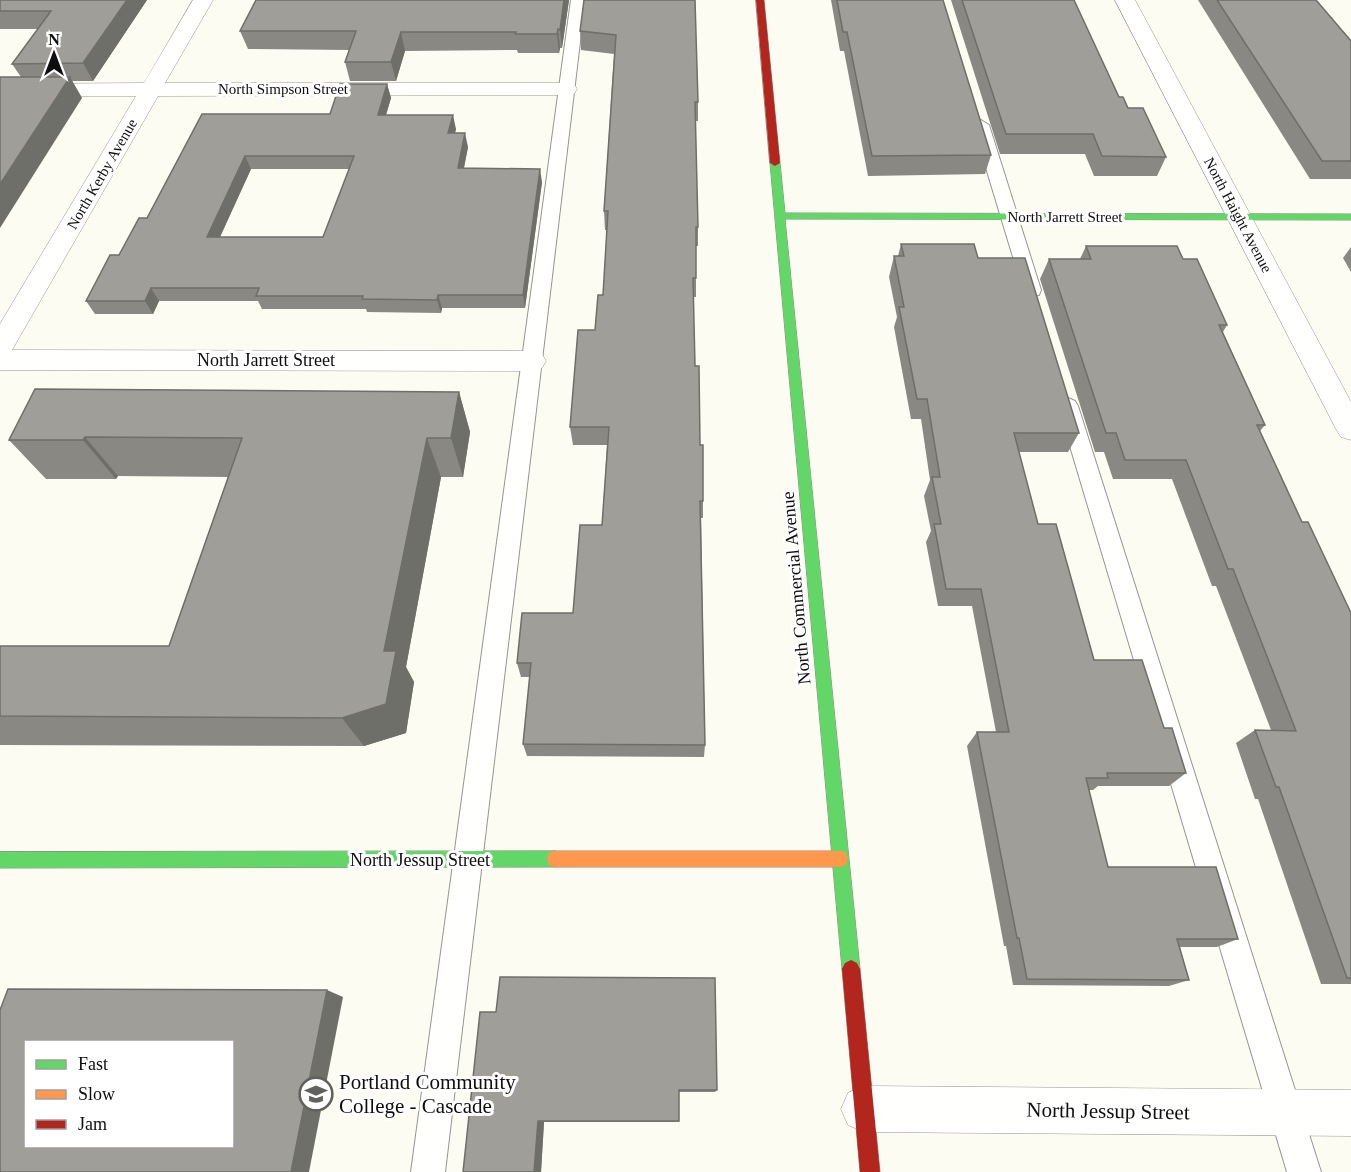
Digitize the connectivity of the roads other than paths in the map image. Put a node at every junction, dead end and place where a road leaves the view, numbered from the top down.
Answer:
1 (203, 0) edge
2 (578, 0) edge
3 (760, 0) edge
4 (1125, 0) edge
5 (566, 88) junction
6 (152, 89) junction
7 (0, 90) edge
8 (974, 102) edge
9 (780, 216) junction
10 (1009, 216) junction
11 (1239, 217) junction
12 (1351, 218) edge
13 (1037, 307) edge
14 (0, 347) edge
15 (0, 360) edge
16 (532, 361) junction
17 (1062, 387) edge
18 (1351, 429) edge
19 (840, 859) junction
20 (0, 860) edge
21 (468, 860) junction
22 (864, 1109) junction
23 (1286, 1113) junction
24 (1351, 1113) edge
25 (428, 1172) edge
26 (870, 1172) edge
27 (1305, 1172) edge

1 - 6 street, North Kerby Avenue
2 - 5 lane
3 - 9 street, North Commercial Avenue
4 - 11 street, North Haight Avenue
5 - 6 street, North Simpson Street
5 - 16 lane
6 - 7 street, North Simpson Street
6 - 14 street, North Kerby Avenue
8 - 10 lane
9 - 10 street, North Jarrett Street
9 - 19 street, North Commercial Avenue
10 - 11 street, North Jarrett Street
10 - 13 lane
11 - 12 street, North Jarrett Street
11 - 18 street, North Haight Avenue
15 - 16 street, North Jarrett Street
16 - 21 lane
17 - 23 lane
19 - 21 street, North Jessup Street
19 - 22 street, North Commercial Avenue
20 - 21 street, North Jessup Street
21 - 25 lane
22 - 23 street, North Jessup Street
22 - 26 street, North Commercial Avenue
23 - 24 street, North Jessup Street
23 - 27 lane

